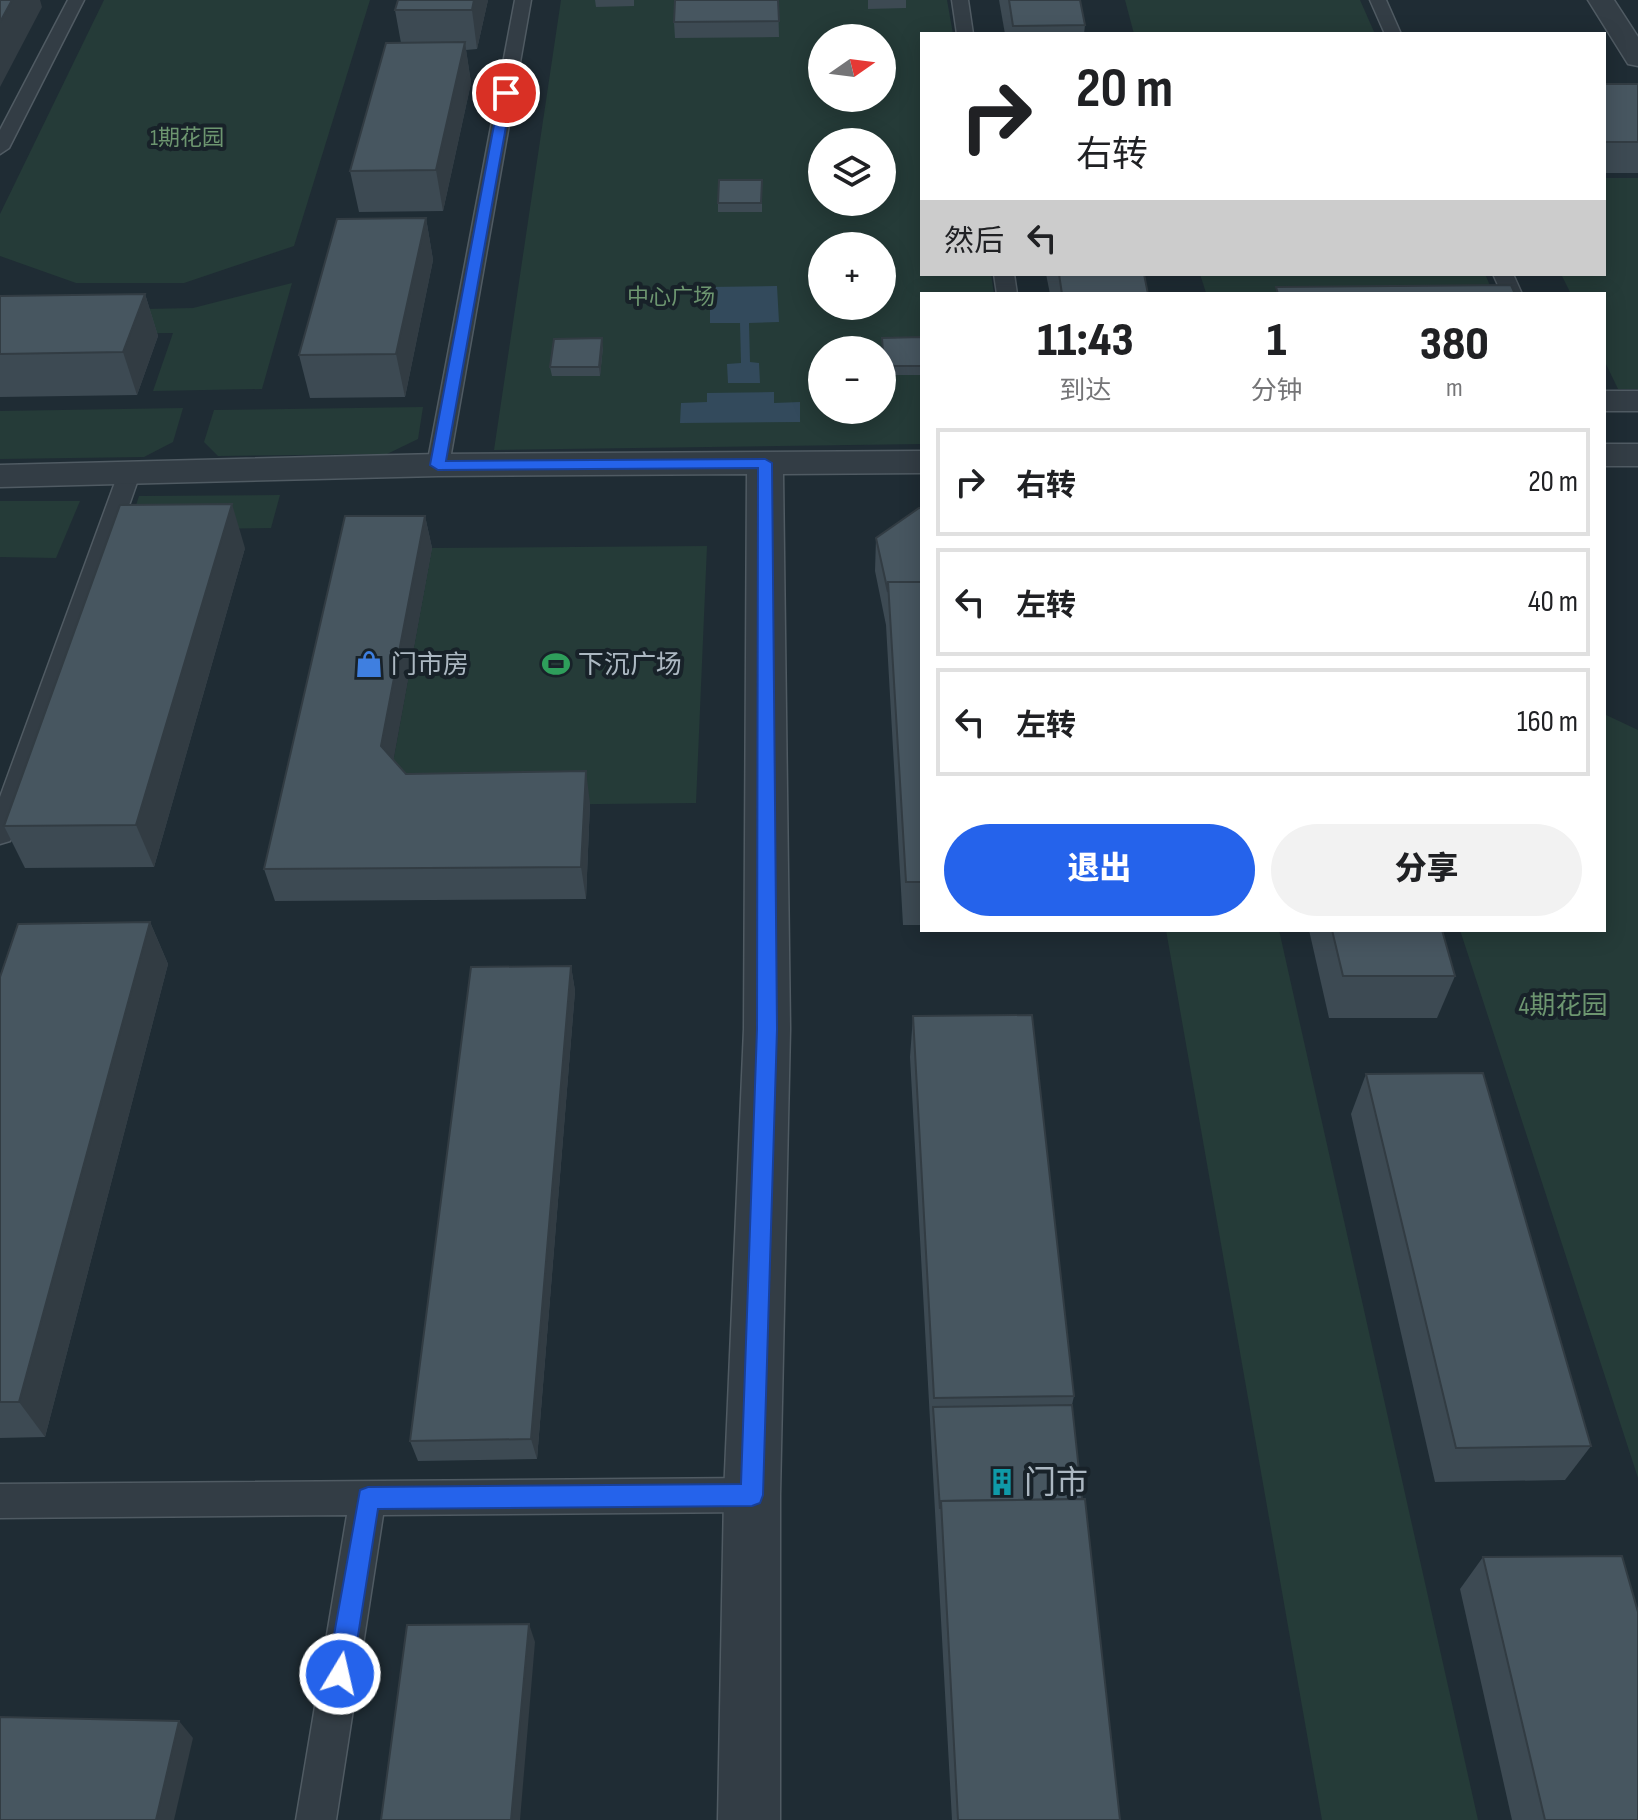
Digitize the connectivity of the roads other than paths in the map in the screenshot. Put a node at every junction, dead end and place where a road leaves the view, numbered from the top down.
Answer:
1 (76, 0) edge
2 (523, 0) edge
3 (960, 0) edge
4 (1378, 0) edge
5 (1601, 0) edge
6 (965, 32) edge
7 (1392, 32) edge
8 (1638, 58) edge
9 (0, 148) edge
10 (1606, 401) edge
11 (1638, 401) edge
12 (1606, 455) edge
13 (1638, 455) edge
14 (920, 462) edge
15 (765, 463) junction
16 (438, 465) junction
17 (129, 474) junction
18 (0, 476) edge
19 (0, 834) edge
20 (752, 1495) junction
21 (368, 1498) junction
22 (0, 1501) edge
23 (316, 1820) edge
24 (749, 1820) edge

1 - 9 lane
2 - 16 lane
3 - 6 lane
4 - 7 lane
5 - 8 street
10 - 11 street
12 - 13 street
14 - 15 street
15 - 16 street
15 - 20 street
16 - 17 street
17 - 18 street
17 - 19 lane
20 - 21 lane
20 - 24 street
21 - 22 lane
21 - 23 lane

